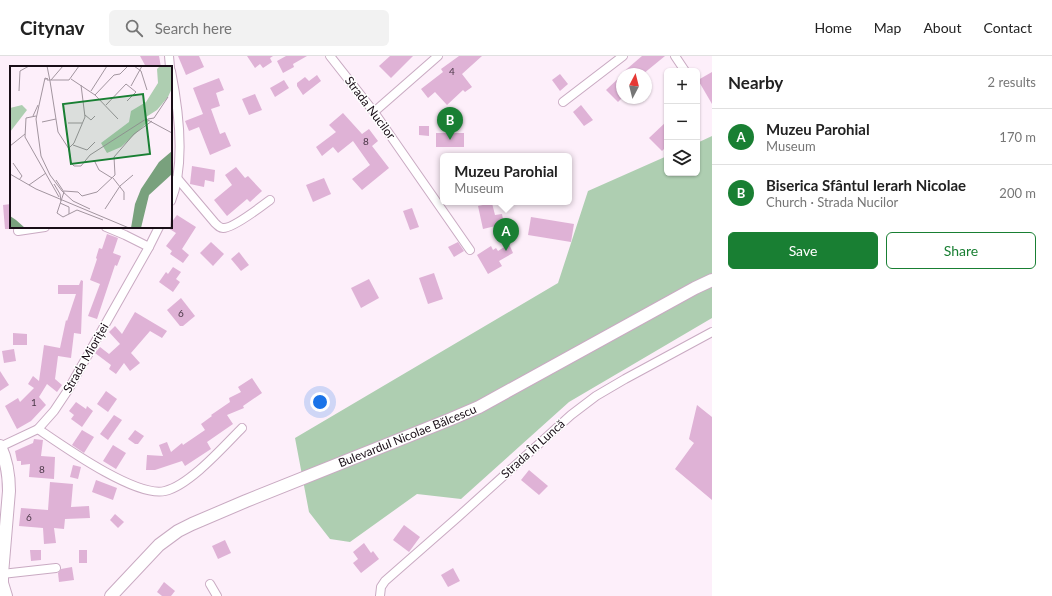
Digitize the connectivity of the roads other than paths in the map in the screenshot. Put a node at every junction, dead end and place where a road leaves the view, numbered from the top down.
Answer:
1 (169, 56) edge
2 (330, 56) edge
3 (438, 56) edge
4 (623, 56) edge
5 (675, 56) edge
6 (170, 66) edge
7 (683, 68) edge
8 (172, 79) edge
9 (563, 102) dead end
10 (374, 112) junction
11 (178, 178) junction
12 (172, 198) edge
13 (270, 200) dead end
14 (39, 228) edge
15 (108, 228) edge
16 (158, 228) edge
17 (18, 231) dead end
18 (149, 247) junction
19 (470, 250) dead end
20 (712, 280) edge
21 (712, 332) edge
22 (242, 428) dead end
23 (38, 429) junction
24 (0, 447) edge
25 (56, 568) dead end
26 (2, 574) junction
27 (210, 584) dead end
28 (6, 596) edge
29 (111, 596) edge
30 (217, 596) edge
31 (380, 596) edge

1 - 6 street
2 - 10 street, Strada Nucilor
3 - 10 street
4 - 9 street
5 - 7 street
8 - 11 street
10 - 19 street, Strada Nucilor
11 - 12 street
11 - 13 street
14 - 17 street
15 - 18 street
16 - 18 street, Strada Mioriței
18 - 23 street, Strada Mioriței
20 - 29 street, Bulevardul Nicolae Bălcescu
21 - 31 street, Strada În Luncă
22 - 23 street
23 - 24 street, Strada Mioriței
24 - 26 street
25 - 26 street
26 - 28 street
27 - 30 street

